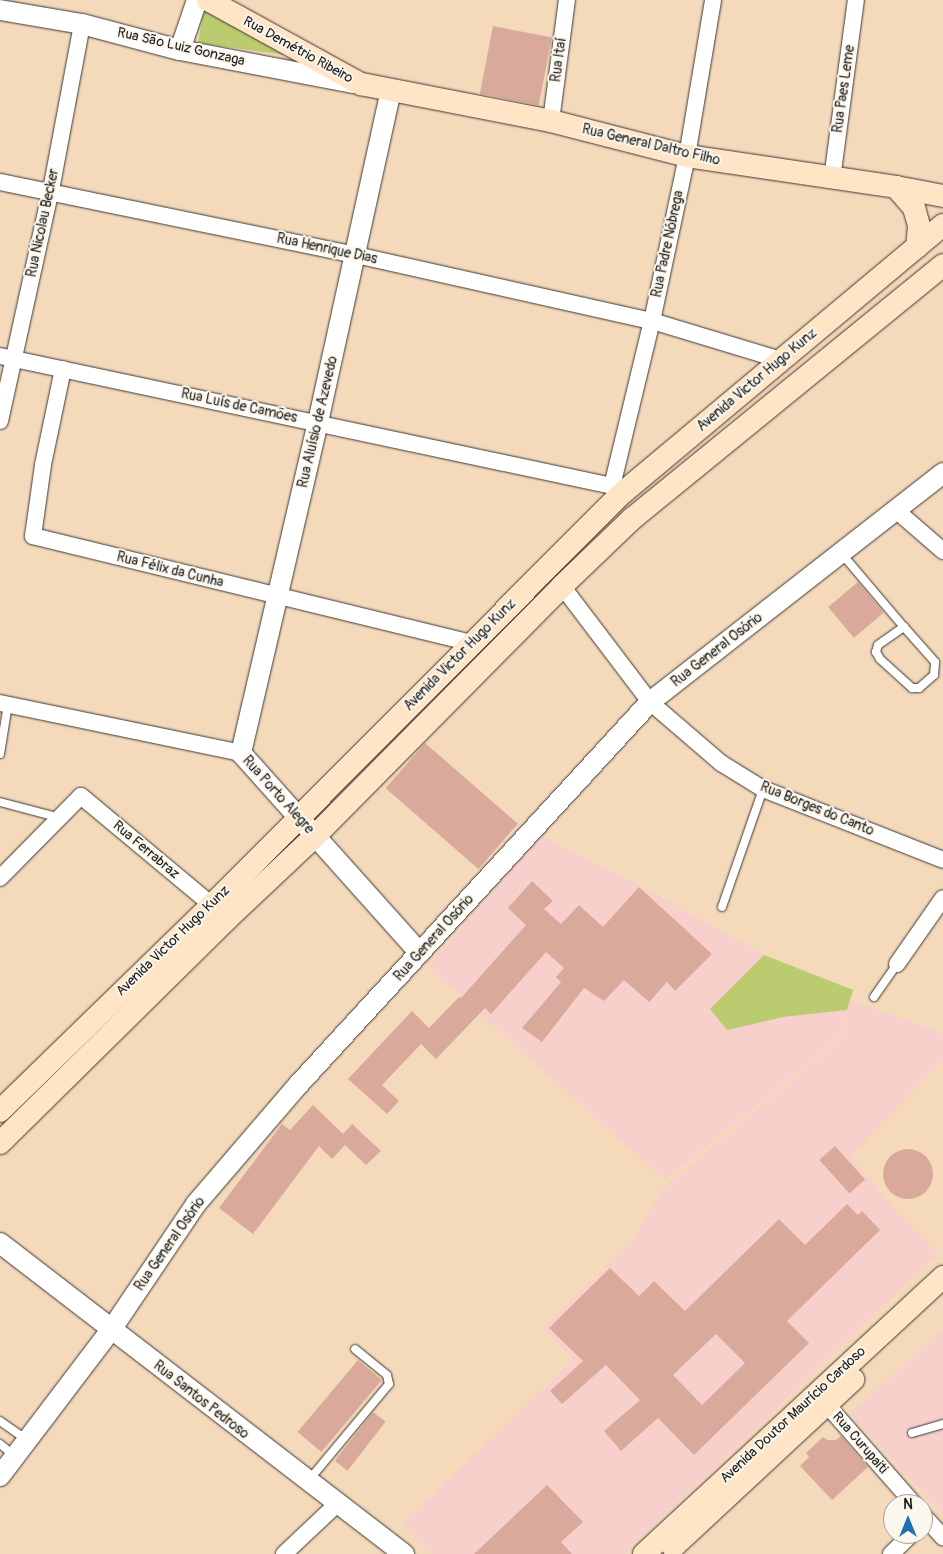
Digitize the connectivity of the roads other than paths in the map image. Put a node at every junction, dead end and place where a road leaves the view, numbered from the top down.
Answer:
1 (197, 0) edge
2 (208, 0) edge
3 (567, 0) edge
4 (712, 0) edge
5 (856, 0) edge
6 (0, 10) edge
7 (82, 24) junction
8 (180, 50) junction
9 (361, 84) junction
10 (391, 90) junction
11 (551, 121) junction
12 (687, 156) junction
13 (832, 179) junction
14 (0, 182) edge
15 (896, 187) junction
16 (51, 190) junction
17 (943, 196) edge
18 (943, 225) edge
19 (917, 247) junction
20 (356, 255) junction
21 (943, 265) edge
22 (652, 321) junction
23 (7, 357) edge
24 (781, 360) junction
25 (63, 369) junction
26 (0, 421) edge
27 (318, 422) junction
28 (943, 473) edge
29 (616, 490) junction
30 (897, 511) junction
31 (943, 551) edge
32 (842, 554) junction
33 (562, 586) junction
34 (278, 597) junction
35 (904, 627) junction
36 (473, 643) junction
37 (650, 702) junction
38 (4, 704) edge
39 (241, 753) junction
40 (0, 754) edge
41 (763, 789) junction
42 (0, 802) edge
43 (298, 817) junction
44 (60, 818) junction
45 (315, 836) junction
46 (943, 860) edge
47 (0, 878) edge
48 (943, 898) edge
49 (212, 905) junction
50 (722, 907) dead end
51 (420, 953) junction
52 (897, 964) joint
53 (874, 998) dead end
54 (0, 1111) edge
55 (0, 1143) edge
56 (0, 1243) edge
57 (941, 1288) edge
58 (111, 1330) junction
59 (355, 1349) dead end
60 (840, 1382) junction
61 (814, 1411) junction
62 (0, 1421) edge
63 (943, 1424) edge
64 (912, 1433) dead end
65 (28, 1440) junction
66 (8, 1450) edge
67 (0, 1476) edge
68 (308, 1481) junction
69 (903, 1494) edge
70 (716, 1498) junction
71 (337, 1504) junction
72 (933, 1528) edge
73 (943, 1537) edge
74 (902, 1544) edge
75 (284, 1554) edge
76 (404, 1554) edge
77 (644, 1554) edge
78 (665, 1554) edge
79 (891, 1554) edge

1 - 8 street
2 - 9 main road, Rua Demétrio Ribeiro
3 - 11 street, Rua Itaí
4 - 12 street, Rua Padre Nóbrega
5 - 13 street, Rua Paes Leme
6 - 7 street, Rua São Luiz Gonzaga
7 - 8 street, Rua São Luiz Gonzaga
7 - 16 street, Rua Nicolau Becker
8 - 9 street, Rua São Luiz Gonzaga
9 - 10 main road, Rua General Daltro Filho
10 - 11 main road, Rua General Daltro Filho
10 - 20 street, Rua Aluísio de Azevedo
11 - 12 main road, Rua General Daltro Filho
12 - 13 main road, Rua General Daltro Filho
12 - 22 street, Rua Padre Nóbrega
13 - 15 main road, Rua General Daltro Filho
14 - 16 street, Rua Henrique Dias
15 - 17 main road, Rua General Daltro Filho
15 - 19 main road
16 - 20 street, Rua Henrique Dias
16 - 23 street, Rua Nicolau Becker
18 - 19 main road, Avenida Victor Hugo Kunz
19 - 24 main road, Avenida Victor Hugo Kunz
20 - 22 street, Rua Henrique Dias
20 - 27 street, Rua Aluísio de Azevedo
21 - 33 main road, Avenida Victor Hugo Kunz
22 - 24 street, Rua Henrique Dias
22 - 29 street, Rua Padre Nóbrega
23 - 25 street, Rua Luís de Camões
23 - 26 street, Rua Nicolau Becker
24 - 29 main road, Avenida Victor Hugo Kunz
25 - 27 street, Rua Luís de Camões
25 - 34 street, Rua Félix da Cunha
27 - 29 street, Rua Luís de Camões
27 - 34 street, Rua Aluísio de Azevedo
28 - 30 street, Rua General Osório
29 - 36 main road, Avenida Victor Hugo Kunz
30 - 31 street
30 - 32 street, Rua General Osório
32 - 35 lane
32 - 37 street, Rua General Osório
33 - 37 street, Rua Borges do Canto
33 - 45 main road, Avenida Victor Hugo Kunz
34 - 36 street, Rua Félix da Cunha
34 - 39 street, Rua Aluísio de Azevedo
35 - 35 lane
36 - 43 main road, Avenida Victor Hugo Kunz
37 - 41 street, Rua Borges do Canto
37 - 51 street, Rua General Osório
38 - 39 street, Rua Porto Alegre
38 - 40 lane
39 - 43 street, Rua Porto Alegre
41 - 46 street, Rua Borges do Canto
41 - 50 lane
42 - 44 lane
43 - 45 street, Rua Porto Alegre
43 - 49 main road, Avenida Victor Hugo Kunz
44 - 47 street
44 - 49 street, Rua Ferrabraz
45 - 51 street, Rua Porto Alegre
45 - 55 main road, Avenida Victor Hugo Kunz
48 - 52 street
49 - 54 main road, Avenida Victor Hugo Kunz
51 - 58 street, Rua General Osório
52 - 53 lane
56 - 58 street, Rua Santos Pedroso
57 - 60 main road, Avenida Doutor Maurício Cardoso
57 - 60 main road, Avenida Doutor Maurício Cardoso
58 - 65 street, Rua General Osório
58 - 68 street, Rua Santos Pedroso
59 - 68 lane
60 - 61 main road, Avenida Doutor Maurício Cardoso
61 - 69 street, Rua Curupaiti
61 - 70 main road, Avenida Doutor Maurício Cardoso
62 - 65 lane
63 - 64 lane
65 - 66 street, Rua General Osório
66 - 67 street, Rua General Osório
68 - 71 street, Rua Santos Pedroso
70 - 77 main road, Avenida Doutor Maurício Cardoso
70 - 78 main road, Avenida Doutor Maurício Cardoso
71 - 75 street
71 - 76 street, Rua Santos Pedroso
72 - 73 street
74 - 79 street

